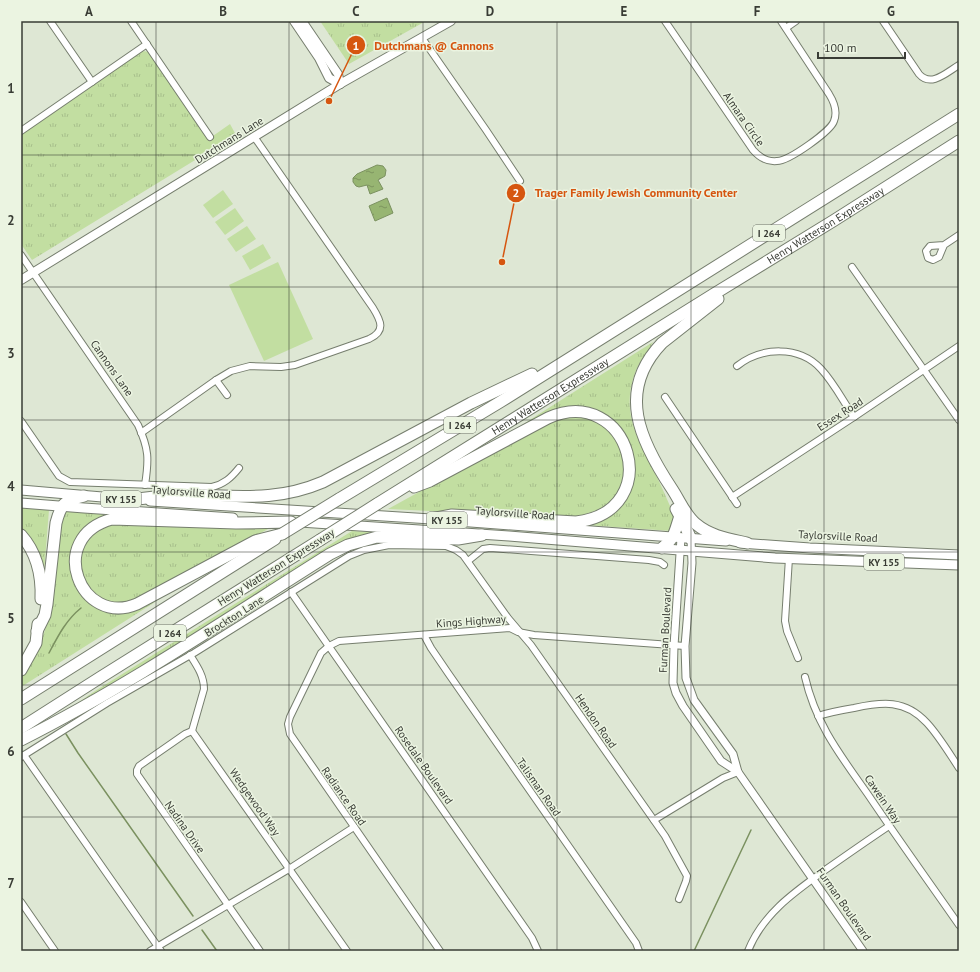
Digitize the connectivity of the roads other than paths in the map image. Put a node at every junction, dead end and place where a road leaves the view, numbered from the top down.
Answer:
1 (50, 21) edge
2 (131, 21) edge
3 (294, 21) edge
4 (302, 21) edge
5 (451, 21) edge
6 (665, 21) edge
7 (781, 21) edge
8 (796, 21) edge
9 (883, 21) edge
10 (786, 28) junction
11 (422, 38) junction
12 (147, 44) junction
13 (959, 65) edge
14 (92, 82) junction
15 (340, 84) junction
16 (959, 114) edge
17 (21, 131) edge
18 (210, 137) dead end
19 (255, 138) junction
20 (959, 141) edge
21 (959, 147) edge
22 (919, 168) junction
23 (520, 181) dead end
24 (959, 235) edge
25 (944, 245) dead end
26 (21, 255) edge
27 (852, 267) dead end
28 (33, 272) junction
29 (751, 272) junction
30 (21, 280) edge
31 (959, 346) edge
32 (580, 352) junction
33 (737, 366) dead end
34 (924, 370) junction
35 (216, 380) junction
36 (226, 395) dead end
37 (665, 397) dead end
38 (854, 417) junction
39 (959, 420) edge
40 (21, 421) edge
41 (141, 433) junction
42 (239, 468) dead end
43 (662, 474) junction
44 (145, 485) junction
45 (21, 490) edge
46 (84, 496) junction
47 (732, 497) junction
48 (130, 500) junction
49 (382, 502) junction
50 (21, 503) edge
51 (737, 504) dead end
52 (61, 506) junction
53 (680, 516) junction
54 (431, 519) junction
55 (291, 522) junction
56 (282, 534) junction
57 (21, 535) edge
58 (482, 535) junction
59 (681, 538) junction
60 (747, 543) junction
61 (662, 548) junction
62 (680, 550) junction
63 (691, 551) junction
64 (959, 555) edge
65 (789, 558) junction
66 (468, 561) junction
67 (664, 565) dead end
68 (959, 565) edge
69 (291, 592) junction
70 (37, 631) junction
71 (518, 632) junction
72 (424, 635) junction
73 (329, 646) junction
74 (674, 646) junction
75 (685, 646) junction
76 (190, 655) junction
77 (798, 658) dead end
78 (21, 670) edge
79 (805, 677) dead end
80 (21, 699) edge
81 (818, 716) junction
82 (21, 728) edge
83 (192, 731) junction
84 (21, 740) edge
85 (23, 756) edge
86 (959, 768) edge
87 (738, 772) junction
88 (654, 820) junction
89 (888, 826) junction
90 (354, 827) junction
91 (289, 869) junction
92 (812, 880) junction
93 (679, 899) dead end
94 (21, 902) edge
95 (228, 906) junction
96 (959, 925) edge
97 (160, 949) edge
98 (55, 951) edge
99 (150, 951) edge
100 (260, 951) edge
101 (347, 951) edge
102 (440, 951) edge
103 (538, 951) edge
104 (639, 951) edge
105 (748, 951) edge
106 (863, 951) edge

1 - 14 street
2 - 12 street
3 - 15 main road
4 - 15 main road
5 - 11 main road, Dutchmans Lane
6 - 10 street, Almara Circle
7 - 10 street, Almara Circle
8 - 10 street
9 - 13 street
11 - 15 main road, Dutchmans Lane
11 - 23 street
12 - 14 street
12 - 18 street
14 - 17 street
15 - 19 main road, Dutchmans Lane
16 - 32 highway, Henry Watterson Expressway / I 264
19 - 28 main road, Dutchmans Lane
19 - 35 street
20 - 22 highway, Henry Watterson Expressway / I 264
21 - 22 highway
22 - 29 highway, Henry Watterson Expressway / I 264
24 - 25 street
26 - 28 street, Cannons Lane
27 - 34 street
28 - 30 main road, Dutchmans Lane
28 - 41 street, Cannons Lane
29 - 43 highway
29 - 49 highway, Henry Watterson Expressway / I 264
31 - 34 street, Essex Road
32 - 48 highway
32 - 56 highway, Henry Watterson Expressway / I 264, bridge
33 - 38 street
34 - 38 street, Essex Road
34 - 39 street
35 - 36 street
35 - 41 street
37 - 47 street
38 - 47 street, Essex Road
40 - 44 street
41 - 44 street, Cannons Lane
42 - 44 street
43 - 53 highway
43 - 60 highway
45 - 46 main road, Taylorsville Road / KY 155
46 - 48 main road, Taylorsville Road / KY 155
46 - 52 highway
47 - 51 street
48 - 54 main road, Taylorsville Road / KY 155
49 - 54 highway
49 - 82 highway, Henry Watterson Expressway / I 264, bridge
50 - 52 main road, Taylorsville Road / KY 155
52 - 55 main road, Taylorsville Road / KY 155
52 - 70 highway
53 - 59 highway
53 - 59 highway
54 - 59 main road, Taylorsville Road / KY 155
55 - 56 highway
55 - 58 main road, Taylorsville Road / KY 155
56 - 80 highway, Henry Watterson Expressway / I 264
57 - 70 highway
58 - 61 main road, Taylorsville Road / KY 155
58 - 84 highway
59 - 60 main road, Taylorsville Road / KY 155
59 - 61 highway
59 - 62 street, Furman Boulevard
59 - 63 street, Furman Boulevard
60 - 64 main road, Taylorsville Road / KY 155
61 - 62 main road, Taylorsville Road / KY 155
62 - 63 main road, Taylorsville Road / KY 155
62 - 74 street, Furman Boulevard
63 - 65 main road, Taylorsville Road / KY 155
63 - 75 street, Furman Boulevard
65 - 68 main road, Taylorsville Road / KY 155
65 - 77 street
66 - 67 street
66 - 69 street, Brockton Lane
66 - 71 street, Hendon Road
69 - 73 street, Rosedale Boulevard
69 - 76 street, Brockton Lane
70 - 78 highway
71 - 72 street, Kings Highway
71 - 74 street, Kings Highway
71 - 88 street, Hendon Road
72 - 73 street, Kings Highway
72 - 104 street, Talisman Road
73 - 90 street, Radiance Road
73 - 103 street, Rosedale Boulevard
74 - 75 street, Kings Highway
74 - 87 street, Furman Boulevard
75 - 87 street, Furman Boulevard
76 - 83 street
76 - 85 street, Brockton Lane
79 - 81 street, Cawein Way
81 - 86 street
81 - 89 street, Cawein Way
83 - 91 street, Wedgewood Way
83 - 95 street, Nadina Drive
85 - 97 street
87 - 88 street
87 - 92 street, Furman Boulevard
88 - 93 street, Hendon Road
89 - 92 street
89 - 96 street, Cawein Way
90 - 91 street
90 - 102 street, Radiance Road
91 - 95 street
91 - 101 street, Wedgewood Way
92 - 105 street
92 - 106 street, Furman Boulevard
94 - 98 street
95 - 97 street
95 - 100 street, Nadina Drive
97 - 99 street

